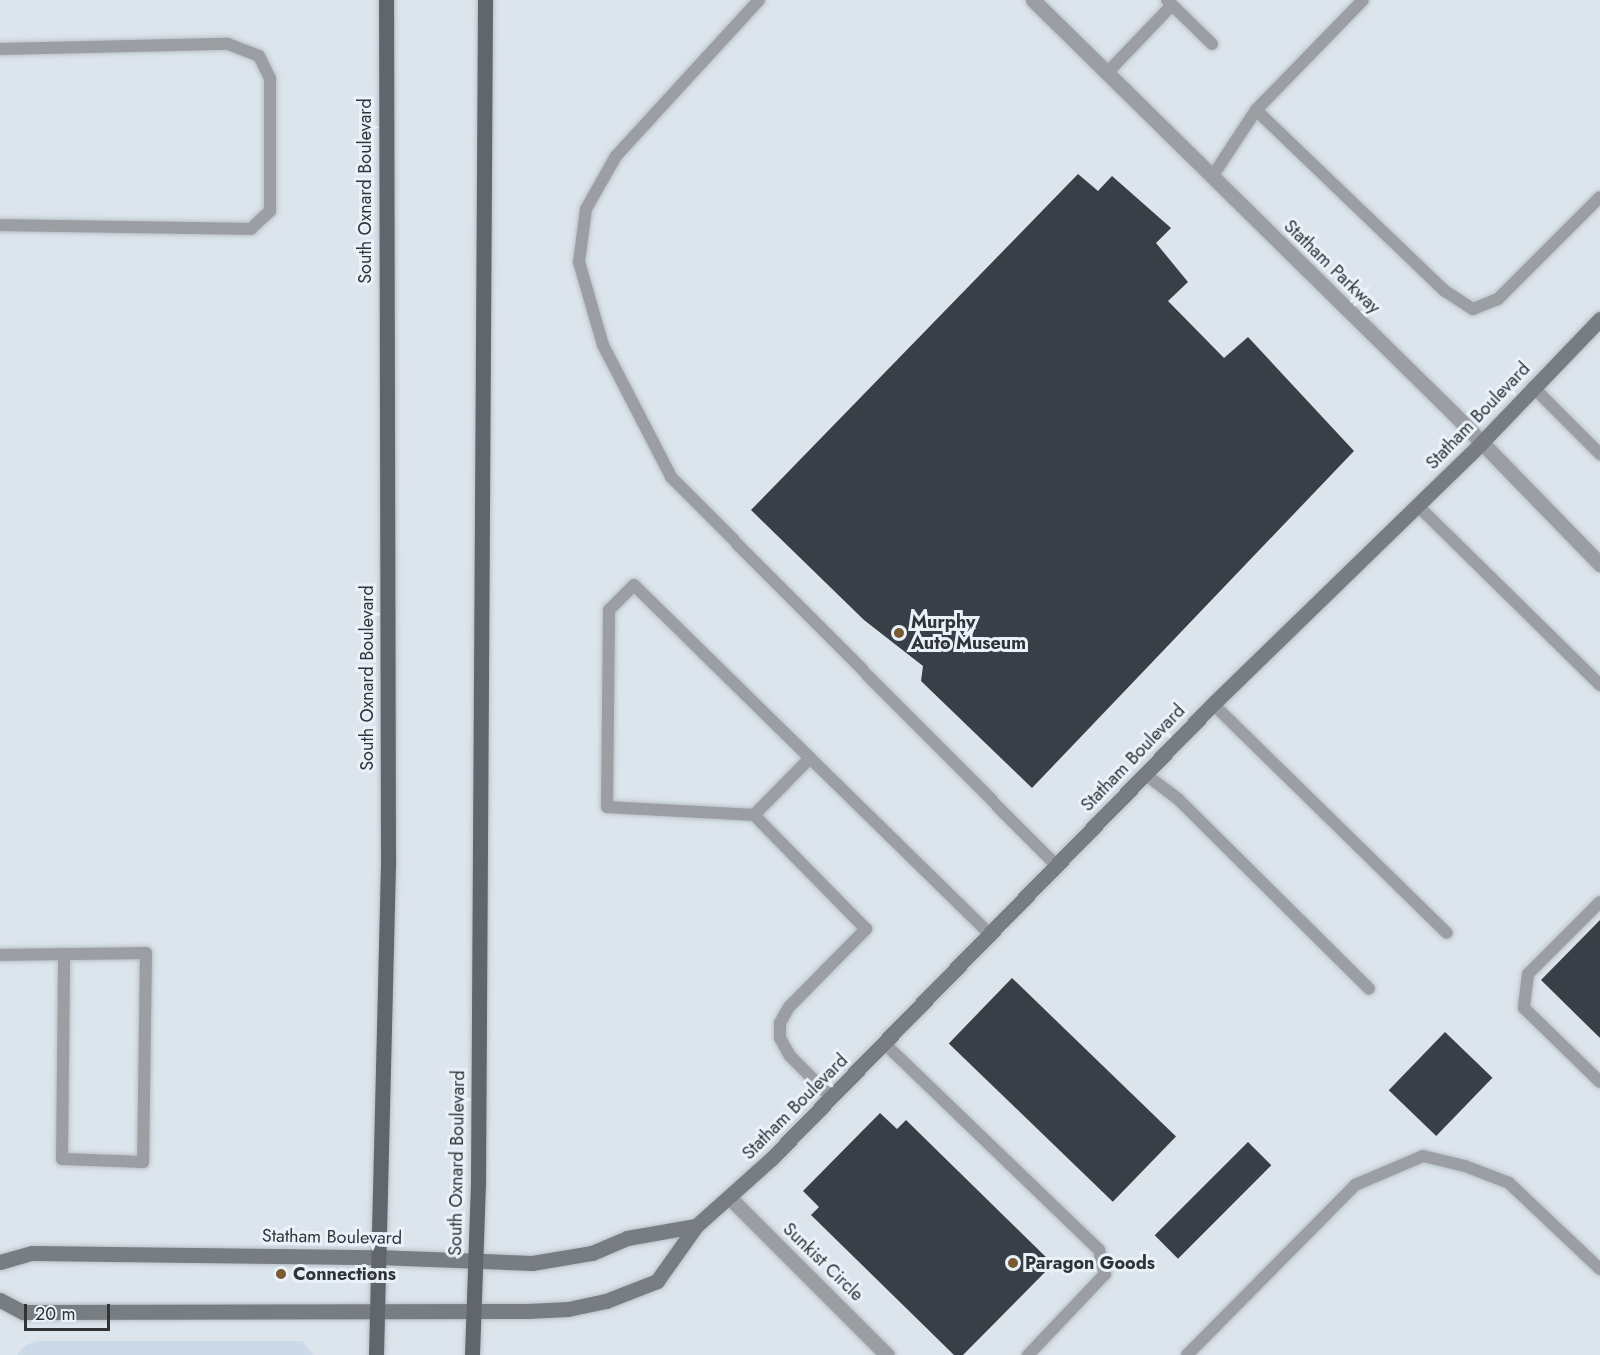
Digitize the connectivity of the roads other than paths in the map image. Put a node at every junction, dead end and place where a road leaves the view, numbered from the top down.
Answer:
1 (386, 0) edge
2 (485, 0) edge
3 (759, 0) edge
4 (1033, 0) edge
5 (1363, 0) edge
6 (1170, 2) edge
7 (1212, 44) dead end
8 (0, 49) edge
9 (1107, 73) junction
10 (1256, 110) junction
11 (1212, 177) junction
12 (1600, 197) edge
13 (0, 225) edge
14 (1600, 318) edge
15 (1533, 387) junction
16 (1481, 443) junction
17 (1598, 448) edge
18 (1417, 505) junction
19 (1600, 564) edge
20 (1600, 685) edge
21 (1213, 704) junction
22 (810, 758) junction
23 (1145, 774) junction
24 (754, 815) junction
25 (1057, 866) junction
26 (1600, 902) edge
27 (1447, 933) dead end
28 (990, 934) junction
29 (64, 954) junction
30 (0, 955) edge
31 (1369, 989) dead end
32 (885, 1044) junction
33 (1600, 1082) edge
34 (831, 1097) junction
35 (730, 1198) junction
36 (696, 1226) junction
37 (377, 1257) junction
38 (474, 1261) junction
39 (0, 1262) edge
40 (1600, 1269) edge
41 (0, 1300) edge
42 (473, 1310) junction
43 (376, 1313) junction
44 (376, 1355) edge
45 (472, 1355) edge
46 (887, 1355) edge
47 (1028, 1355) edge
48 (1187, 1355) edge

1 - 37 main road, South Oxnard Boulevard
2 - 38 main road, South Oxnard Boulevard
3 - 25 lane
4 - 9 street, Statham Parkway
5 - 10 lane
6 - 7 lane
6 - 9 lane
8 - 13 lane
9 - 11 street, Statham Parkway
10 - 11 lane
10 - 12 lane
11 - 16 street, Statham Parkway
14 - 15 street, Statham Boulevard
15 - 16 street, Statham Boulevard
15 - 17 lane
16 - 18 street, Statham Boulevard
16 - 19 street, Statham Parkway
18 - 20 lane
18 - 21 street, Statham Boulevard
21 - 23 street, Statham Boulevard
21 - 27 lane
22 - 24 lane
22 - 24 lane
22 - 28 lane
23 - 25 street, Statham Boulevard
23 - 31 lane
24 - 34 lane
25 - 28 street, Statham Boulevard
26 - 33 lane
28 - 32 street, Statham Boulevard
29 - 29 lane
29 - 30 lane
32 - 34 street, Statham Boulevard
32 - 47 lane
34 - 35 street, Statham Boulevard
35 - 36 street, Statham Boulevard
35 - 46 street, Sunkist Circle
36 - 38 street, Statham Boulevard
36 - 42 street, Statham Boulevard
37 - 38 street, Statham Boulevard
37 - 39 street, Statham Boulevard
37 - 43 main road, South Oxnard Boulevard
38 - 42 main road, South Oxnard Boulevard
40 - 48 lane
41 - 43 street, Statham Boulevard
42 - 43 street, Statham Boulevard
42 - 45 main road, South Oxnard Boulevard
43 - 44 main road, South Oxnard Boulevard

